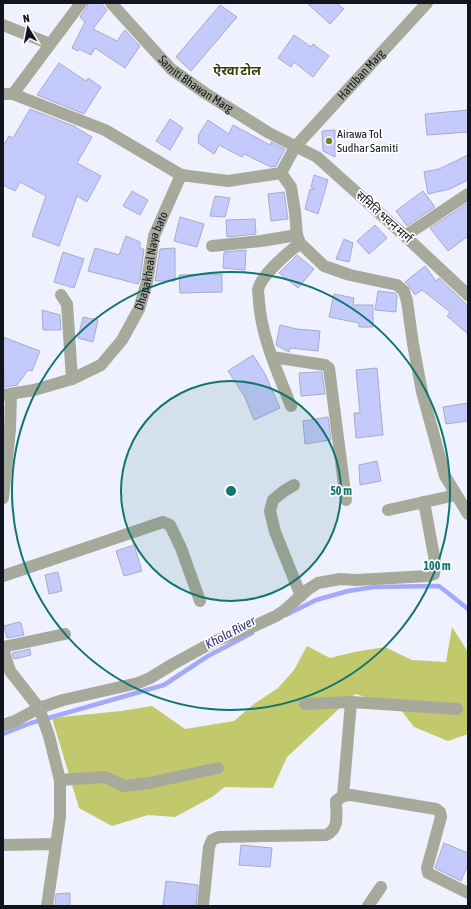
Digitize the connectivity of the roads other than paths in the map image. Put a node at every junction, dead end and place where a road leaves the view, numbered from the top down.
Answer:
1 (81, 3) edge
2 (112, 3) edge
3 (427, 3) edge
4 (3, 25) edge
5 (50, 44) junction
6 (8, 94) edge
7 (295, 147) junction
8 (281, 173) junction
9 (181, 175) junction
10 (468, 194) edge
11 (406, 236) junction
12 (299, 239) junction
13 (212, 246) dead end
14 (61, 295) dead end
15 (468, 295) edge
16 (272, 357) junction
17 (72, 378) junction
18 (7, 395) edge
19 (291, 406) dead end
20 (294, 485) dead end
21 (456, 495) junction
22 (3, 498) edge
23 (346, 500) dead end
24 (424, 502) junction
25 (388, 510) dead end
26 (468, 514) edge
27 (3, 576) edge
28 (301, 596) junction
29 (200, 601) dead end
30 (64, 634) dead end
31 (3, 648) edge
32 (351, 702) junction
33 (305, 704) dead end
34 (457, 709) dead end
35 (41, 712) junction
36 (3, 724) edge
37 (218, 768) dead end
38 (60, 780) junction
39 (343, 796) junction
40 (56, 844) junction
41 (3, 845) edge
42 (380, 887) dead end
43 (468, 893) edge
44 (46, 906) edge
45 (203, 906) edge
46 (368, 906) edge

1 - 5 street
2 - 7 street, Samiti Bhawan Marg
3 - 7 street, Hattiban Marg
4 - 5 street
5 - 6 street
6 - 9 street
7 - 8 street
7 - 11 street, समिति भवन मार्ग
8 - 9 street
8 - 12 street
9 - 17 street, Dhapakheal Naya bato
10 - 11 street
11 - 15 street, समिति भवन मार्ग
12 - 13 street
12 - 16 street
12 - 21 street
14 - 17 street
16 - 19 street
16 - 23 street
17 - 18 street, Dhapakheal Naya bato
18 - 22 street
20 - 28 street
21 - 24 street
21 - 26 street
24 - 25 street
24 - 28 street
27 - 29 street
28 - 35 street
30 - 31 street
31 - 35 street
32 - 33 street
32 - 34 street
32 - 39 street
35 - 36 street
35 - 38 street
37 - 38 street
38 - 40 street
39 - 43 street
39 - 45 street
40 - 41 street
40 - 44 street
42 - 46 street

